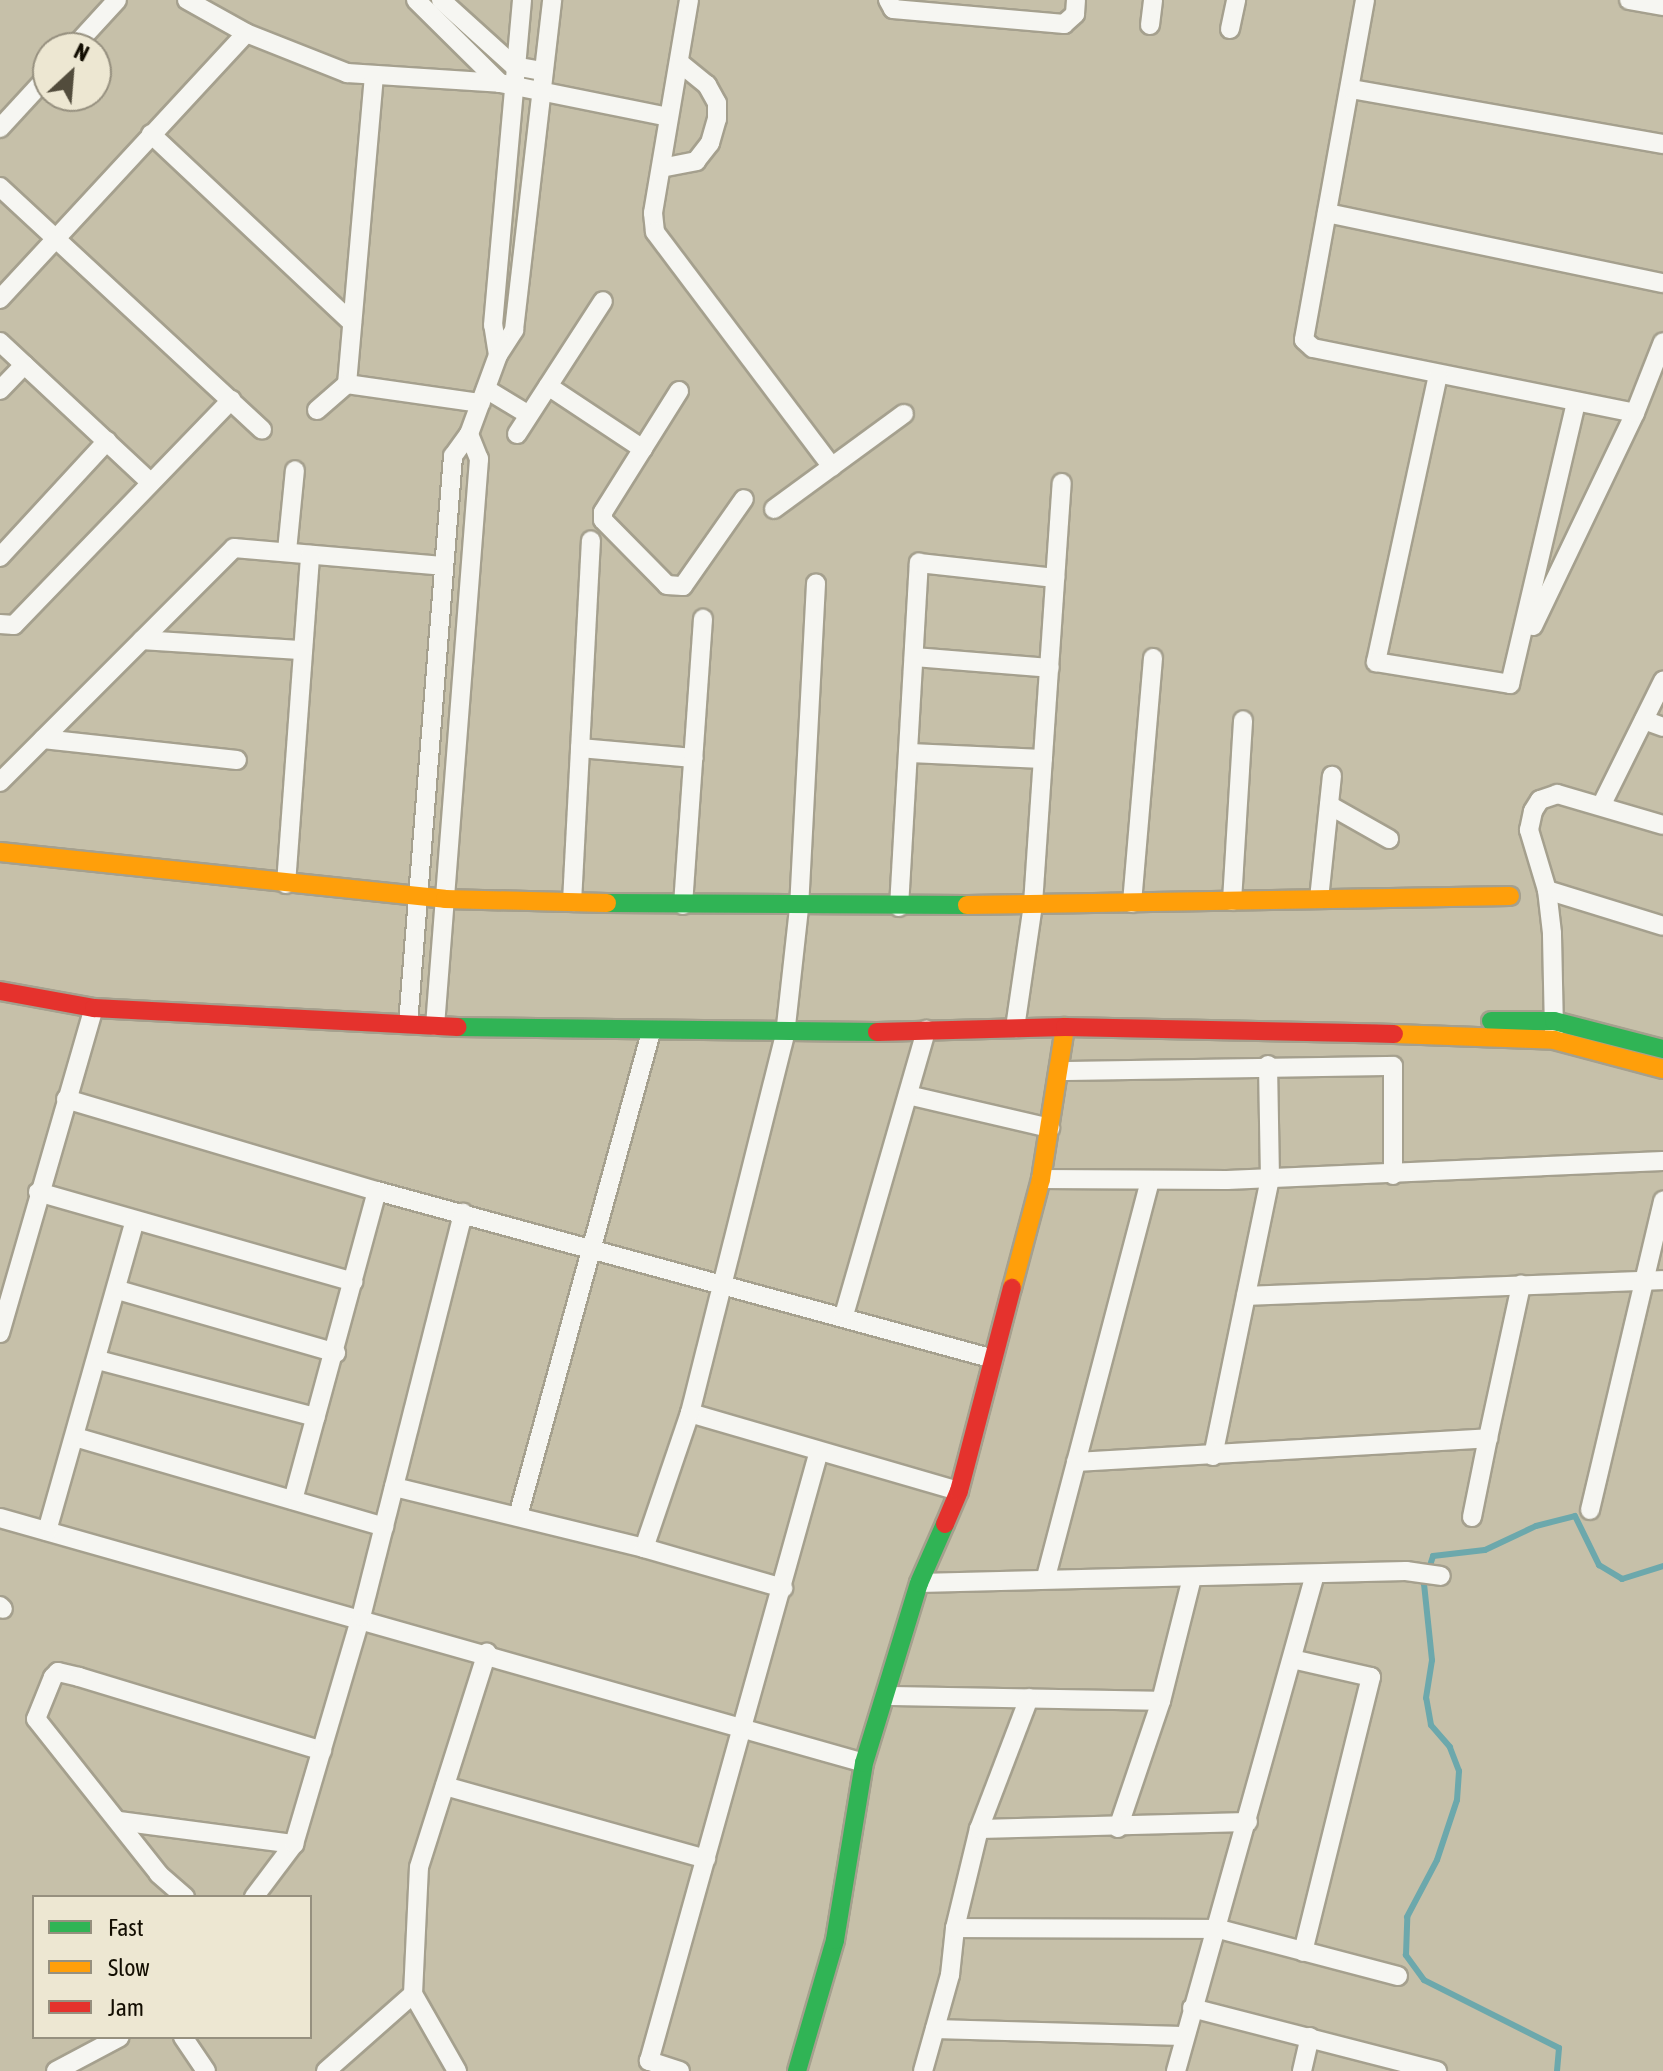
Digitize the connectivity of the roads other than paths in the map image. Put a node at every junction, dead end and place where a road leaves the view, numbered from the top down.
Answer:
1 (117, 0) edge
2 (187, 0) edge
3 (416, 0) edge
4 (441, 0) edge
5 (522, 0) edge
6 (552, 0) edge
7 (689, 0) edge
8 (888, 0) edge
9 (1076, 0) edge
10 (1153, 0) edge
11 (1236, 0) edge
12 (1365, 0) edge
13 (1629, 0) edge
14 (1663, 6) edge
15 (964, 8) edge
16 (1150, 25) dead end
17 (1230, 29) dead end
18 (88, 32) edge
19 (246, 33) junction
20 (679, 62) junction
21 (514, 66) junction
22 (543, 71) junction
23 (374, 78) junction
24 (506, 85) junction
25 (1351, 89) junction
26 (540, 92) junction
27 (32, 93) edge
28 (669, 117) junction
29 (0, 128) edge
30 (151, 134) junction
31 (1663, 144) edge
32 (661, 168) junction
33 (0, 187) edge
34 (1327, 213) junction
35 (55, 238) junction
36 (1663, 283) edge
37 (0, 299) edge
38 (603, 301) dead end
39 (352, 323) junction
40 (0, 342) edge
41 (1663, 342) edge
42 (498, 355) junction
43 (24, 365) junction
44 (1438, 375) junction
45 (347, 384) junction
46 (548, 386) junction
47 (0, 390) edge
48 (679, 391) dead end
49 (484, 396) junction
50 (231, 400) junction
51 (1576, 402) junction
52 (317, 410) dead end
53 (1635, 413) junction
54 (904, 414) dead end
55 (529, 415) junction
56 (262, 430) dead end
57 (469, 434) junction
58 (517, 434) dead end
59 (107, 441) junction
60 (643, 449) junction
61 (832, 467) junction
62 (295, 470) dead end
63 (150, 482) junction
64 (1062, 483) dead end
65 (744, 499) dead end
66 (774, 509) dead end
67 (591, 540) dead end
68 (287, 551) junction
69 (310, 555) junction
70 (0, 557) edge
71 (442, 566) junction
72 (1055, 578) junction
73 (816, 583) dead end
74 (703, 619) dead end
75 (0, 624) edge
76 (142, 640) junction
77 (303, 650) junction
78 (914, 657) junction
79 (1518, 657) junction
80 (1153, 658) dead end
81 (1050, 668) junction
82 (1663, 681) edge
83 (1243, 720) dead end
84 (1644, 720) junction
85 (1663, 727) edge
86 (43, 739) junction
87 (580, 748) junction
88 (910, 753) junction
89 (694, 758) junction
90 (1043, 759) junction
91 (237, 760) dead end
92 (1332, 776) dead end
93 (0, 782) edge
94 (1329, 805) junction
95 (1601, 806) junction
96 (1663, 825) edge
97 (1389, 839) dead end
98 (0, 852) edge
99 (286, 884) junction
100 (1547, 890) junction
101 (417, 896) junction
102 (1510, 896) dead end
103 (445, 899) junction
104 (1319, 899) junction
105 (1232, 901) junction
106 (572, 902) junction
107 (1132, 903) junction
108 (1033, 904) junction
109 (683, 905) junction
110 (899, 907) junction
111 (799, 908) junction
112 (1663, 926) edge
113 (0, 991) edge
114 (94, 1008) junction
115 (408, 1024) junction
116 (435, 1026) junction
117 (1065, 1027) junction
118 (1015, 1028) junction
119 (926, 1030) junction
120 (1545, 1030) junction
121 (651, 1032) junction
122 (785, 1035) junction
123 (1663, 1049) edge
124 (1268, 1065) junction
125 (1663, 1069) edge
126 (1060, 1071) junction
127 (908, 1095) junction
128 (66, 1099) junction
129 (1050, 1128) junction
130 (1663, 1161) edge
131 (1393, 1175) junction
132 (1041, 1179) junction
133 (1270, 1179) junction
134 (1150, 1180) junction
135 (377, 1191) junction
136 (38, 1192) junction
137 (1663, 1200) edge
138 (463, 1213) junction
139 (135, 1221) junction
140 (593, 1249) junction
141 (1655, 1280) edge
142 (353, 1282) junction
143 (722, 1283) junction
144 (1521, 1285) junction
145 (118, 1290) junction
146 (1246, 1296) junction
147 (844, 1315) junction
148 (0, 1333) edge
149 (336, 1353) junction
150 (990, 1358) junction
151 (98, 1360) junction
152 (690, 1413) junction
153 (316, 1417) junction
154 (75, 1437) junction
155 (1488, 1438) junction
156 (819, 1451) junction
157 (1213, 1456) junction
158 (1076, 1462) junction
159 (394, 1487) junction
160 (959, 1491) junction
161 (293, 1500) junction
162 (1590, 1510) dead end
163 (518, 1516) junction
164 (1472, 1517) dead end
165 (0, 1518) edge
166 (384, 1527) junction
167 (47, 1531) junction
168 (644, 1548) junction
169 (1315, 1574) junction
170 (1441, 1576) dead end
171 (1046, 1577) junction
172 (1192, 1578) junction
173 (919, 1583) junction
174 (783, 1588) junction
175 (361, 1617) junction
176 (487, 1653) junction
177 (1292, 1659) junction
178 (887, 1696) junction
179 (1029, 1698) junction
180 (1161, 1701) junction
181 (743, 1727) junction
182 (322, 1751) junction
183 (864, 1763) junction
184 (445, 1786) junction
185 (119, 1821) junction
186 (1248, 1822) junction
187 (1118, 1828) junction
188 (979, 1829) junction
189 (294, 1844) junction
190 (706, 1859) junction
191 (183, 1895) edge
192 (256, 1895) edge
193 (955, 1928) junction
194 (1219, 1929) junction
195 (1303, 1952) junction
196 (1398, 1976) dead end
197 (413, 1994) junction
198 (1192, 2008) junction
199 (935, 2029) junction
200 (1182, 2036) junction
201 (1310, 2037) junction
202 (116, 2039) edge
203 (184, 2039) edge
204 (1415, 2068) edge
205 (56, 2071) edge
206 (206, 2071) edge
207 (326, 2071) edge
208 (457, 2071) edge
209 (680, 2071) edge
210 (797, 2071) edge
211 (923, 2071) edge
212 (1176, 2071) edge
213 (1302, 2071) edge
214 (1437, 2071) edge

1 - 18 street
2 - 19 street
3 - 24 street
4 - 21 street
5 - 21 street
6 - 22 street
7 - 20 street
8 - 15 street
9 - 15 street
10 - 16 street
11 - 17 street
12 - 25 street
13 - 14 street
19 - 23 street
19 - 30 street
20 - 28 street
20 - 32 street
21 - 22 street
21 - 24 street
22 - 26 street
23 - 24 street
23 - 39 street
24 - 26 street
24 - 42 street
25 - 31 street
25 - 34 street
26 - 28 street
26 - 42 street
27 - 29 street
28 - 32 street
30 - 35 street
30 - 39 street
32 - 61 street
33 - 35 street
34 - 36 street
34 - 44 street
35 - 37 street
35 - 50 street
38 - 46 street
39 - 45 street
40 - 43 street
41 - 53 street
42 - 49 street
43 - 47 street
43 - 59 street
44 - 51 street
44 - 79 street
45 - 49 street
45 - 52 street
46 - 55 street
46 - 60 street
48 - 60 street
49 - 55 street
49 - 57 street
50 - 56 street
50 - 63 street
51 - 53 street
51 - 79 street
53 - 79 street
54 - 61 street
55 - 58 street
57 - 71 street
57 - 103 street
59 - 63 street
59 - 70 street
60 - 65 street
61 - 66 street
62 - 68 street
63 - 75 street
64 - 72 street
67 - 87 street
68 - 69 street
68 - 76 street
69 - 71 street
69 - 77 street
71 - 101 street
72 - 78 street
72 - 81 street
73 - 111 street
74 - 89 street
76 - 77 street
76 - 86 street
77 - 99 street
78 - 81 street
78 - 88 street
80 - 107 street
81 - 90 street
82 - 84 street
83 - 105 street
84 - 85 street
84 - 95 street
86 - 91 street
86 - 93 street
87 - 89 street
87 - 106 street
88 - 90 street
88 - 110 street
89 - 109 street
90 - 108 street
92 - 94 street
94 - 97 street
94 - 104 street
95 - 96 street
95 - 100 street
98 - 99 street
99 - 101 street
100 - 112 street
100 - 120 street
101 - 103 street
101 - 115 street
102 - 104 street
103 - 106 street
103 - 116 street
104 - 105 street
105 - 107 street
106 - 109 street
107 - 108 street
108 - 110 street
108 - 118 street
109 - 111 street
110 - 111 street
111 - 122 street
113 - 114 street
114 - 115 street
114 - 128 street
115 - 116 street
116 - 121 street
117 - 118 street
117 - 120 street
117 - 126 street
118 - 119 street
119 - 122 street
119 - 127 street
120 - 123 street
120 - 125 street
121 - 122 street
121 - 140 street
122 - 143 street
124 - 126 street
124 - 131 street
124 - 133 street
126 - 129 street
127 - 129 street
127 - 147 street
128 - 135 street
128 - 136 street
129 - 132 street
130 - 131 street
131 - 133 street
132 - 134 street
132 - 150 street
133 - 134 street
133 - 146 street
134 - 158 street
135 - 138 street
135 - 142 street
136 - 139 street
136 - 148 street
137 - 141 street
138 - 140 street
138 - 159 street
139 - 142 street
139 - 145 street
140 - 143 street
140 - 163 street
141 - 144 street
141 - 162 street
142 - 149 street
143 - 147 street
143 - 152 street
144 - 146 street
144 - 155 street
145 - 149 street
145 - 151 street
146 - 157 street
147 - 150 street
149 - 153 street
150 - 160 street
151 - 153 street
151 - 154 street
152 - 156 street
152 - 168 street
153 - 161 street
154 - 161 street
154 - 167 street
155 - 157 street
155 - 164 street
156 - 160 street
156 - 174 street
157 - 158 street
158 - 171 street
159 - 163 street
159 - 166 street
160 - 173 street
161 - 166 street
163 - 168 street
165 - 167 street
166 - 175 street
167 - 175 street
168 - 174 street
169 - 170 street
169 - 172 street
169 - 177 street
171 - 172 street
171 - 173 street
172 - 180 street
173 - 178 street
174 - 181 street
175 - 176 street
175 - 182 street
176 - 181 street
176 - 184 street
177 - 186 street
177 - 195 street
178 - 179 street
178 - 183 street
179 - 180 street
179 - 188 street
180 - 187 street
181 - 183 street
181 - 190 street
182 - 185 street
182 - 189 street
183 - 210 street
184 - 190 street
184 - 197 street
185 - 189 street
185 - 191 street
186 - 187 street
186 - 194 street
187 - 188 street
188 - 193 street
189 - 192 street
190 - 209 street
193 - 194 street
193 - 199 street
194 - 195 street
194 - 198 street
195 - 196 street
197 - 207 street
197 - 208 street
198 - 200 street
198 - 201 street
199 - 200 street
199 - 211 street
200 - 212 street
201 - 204 street
201 - 213 street
202 - 205 street
203 - 206 street
204 - 214 street

